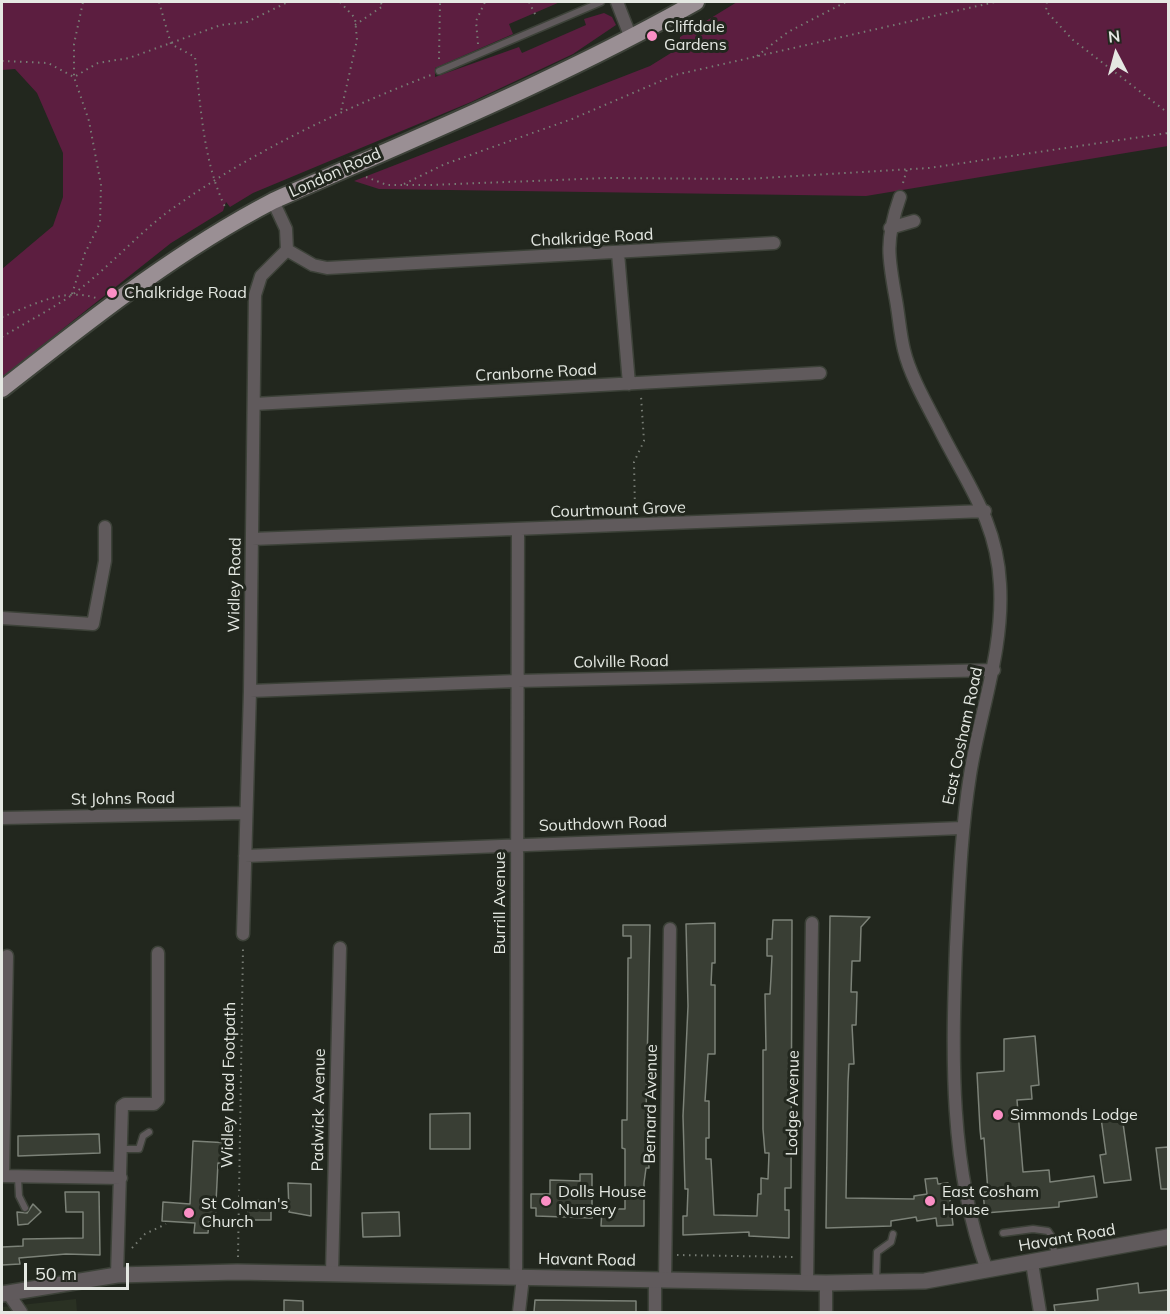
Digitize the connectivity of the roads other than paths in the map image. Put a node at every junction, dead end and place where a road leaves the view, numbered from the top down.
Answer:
1 (602, 2) edge
2 (617, 2) edge
3 (696, 2) edge
4 (631, 38) junction
5 (439, 72) road end
6 (900, 197) road end
7 (273, 201) junction
8 (914, 221) dead end
9 (890, 228) junction
10 (774, 243) dead end
11 (287, 250) junction
12 (618, 253) junction
13 (820, 373) dead end
14 (635, 384) junction
15 (2, 389) edge
16 (254, 404) junction
17 (985, 511) junction
18 (105, 528) dead end
19 (518, 530) junction
20 (252, 539) junction
21 (2, 618) edge
22 (994, 670) junction
23 (517, 681) junction
24 (250, 691) junction
25 (245, 813) junction
26 (2, 818) edge
27 (962, 828) junction
28 (517, 844) junction
29 (245, 856) junction
30 (812, 923) dead end
31 (670, 929) dead end
32 (243, 934) road end
33 (340, 948) dead end
34 (158, 953) dead end
35 (7, 956) dead end
36 (149, 1132) dead end
37 (121, 1149) junction
38 (18, 1178) junction
39 (121, 1178) junction
40 (25, 1208) dead end
41 (1003, 1233) dead end
42 (893, 1234) dead end
43 (1168, 1237) edge
44 (1055, 1258) junction
45 (1032, 1263) junction
46 (117, 1269) junction
47 (987, 1270) junction
48 (332, 1273) junction
49 (519, 1276) junction
50 (660, 1279) junction
51 (807, 1283) junction
52 (876, 1283) junction
53 (826, 1284) junction
54 (5, 1294) edge
55 (21, 1312) edge
56 (519, 1312) edge
57 (655, 1312) edge
58 (826, 1312) edge
59 (1040, 1312) edge

1 - 5 lane
2 - 4 street
3 - 4 main road, London Road
4 - 7 main road, London Road
6 - 9 street, East Cosham Road
7 - 11 street
7 - 15 main road, London Road
8 - 9 street
9 - 17 street, East Cosham Road
10 - 12 street, Chalkridge Road
11 - 12 street, Chalkridge Road
11 - 16 street, Widley Road
12 - 14 street
13 - 14 street, Cranborne Road
14 - 16 street, Cranborne Road
16 - 20 street, Widley Road
17 - 19 street, Courtmount Grove
17 - 22 street, East Cosham Road
18 - 21 street
19 - 20 street, Courtmount Grove
19 - 23 street, Burrill Avenue
20 - 24 street, Widley Road
22 - 23 street, Colville Road
22 - 27 street, East Cosham Road
23 - 24 street, Colville Road
23 - 28 street, Burrill Avenue
24 - 25 street, Widley Road
25 - 26 street, St Johns Road
25 - 29 street, Widley Road
27 - 28 street, Southdown Road
27 - 47 street, East Cosham Road
28 - 29 street, Southdown Road
28 - 49 street, Burrill Avenue
29 - 32 street, Widley Road
30 - 51 street, Lodge Avenue
31 - 50 street, Bernard Avenue
33 - 48 street, Padwick Avenue
34 - 37 street
35 - 38 street
36 - 37 lane
37 - 39 street
38 - 39 street
38 - 40 lane
39 - 46 street
41 - 44 lane
42 - 52 lane
43 - 44 street, Havant Road
44 - 45 street, Havant Road
45 - 47 street, Havant Road
45 - 59 street
46 - 48 street, Havant Road
46 - 54 street, Havant Road
47 - 52 street, Havant Road
48 - 49 street, Havant Road
49 - 50 street, Havant Road
49 - 56 street, Burrill Avenue
50 - 51 street, Havant Road
50 - 57 street, Bernard Avenue
51 - 53 street, Havant Road
52 - 53 street, Havant Road
53 - 58 street
54 - 55 street

